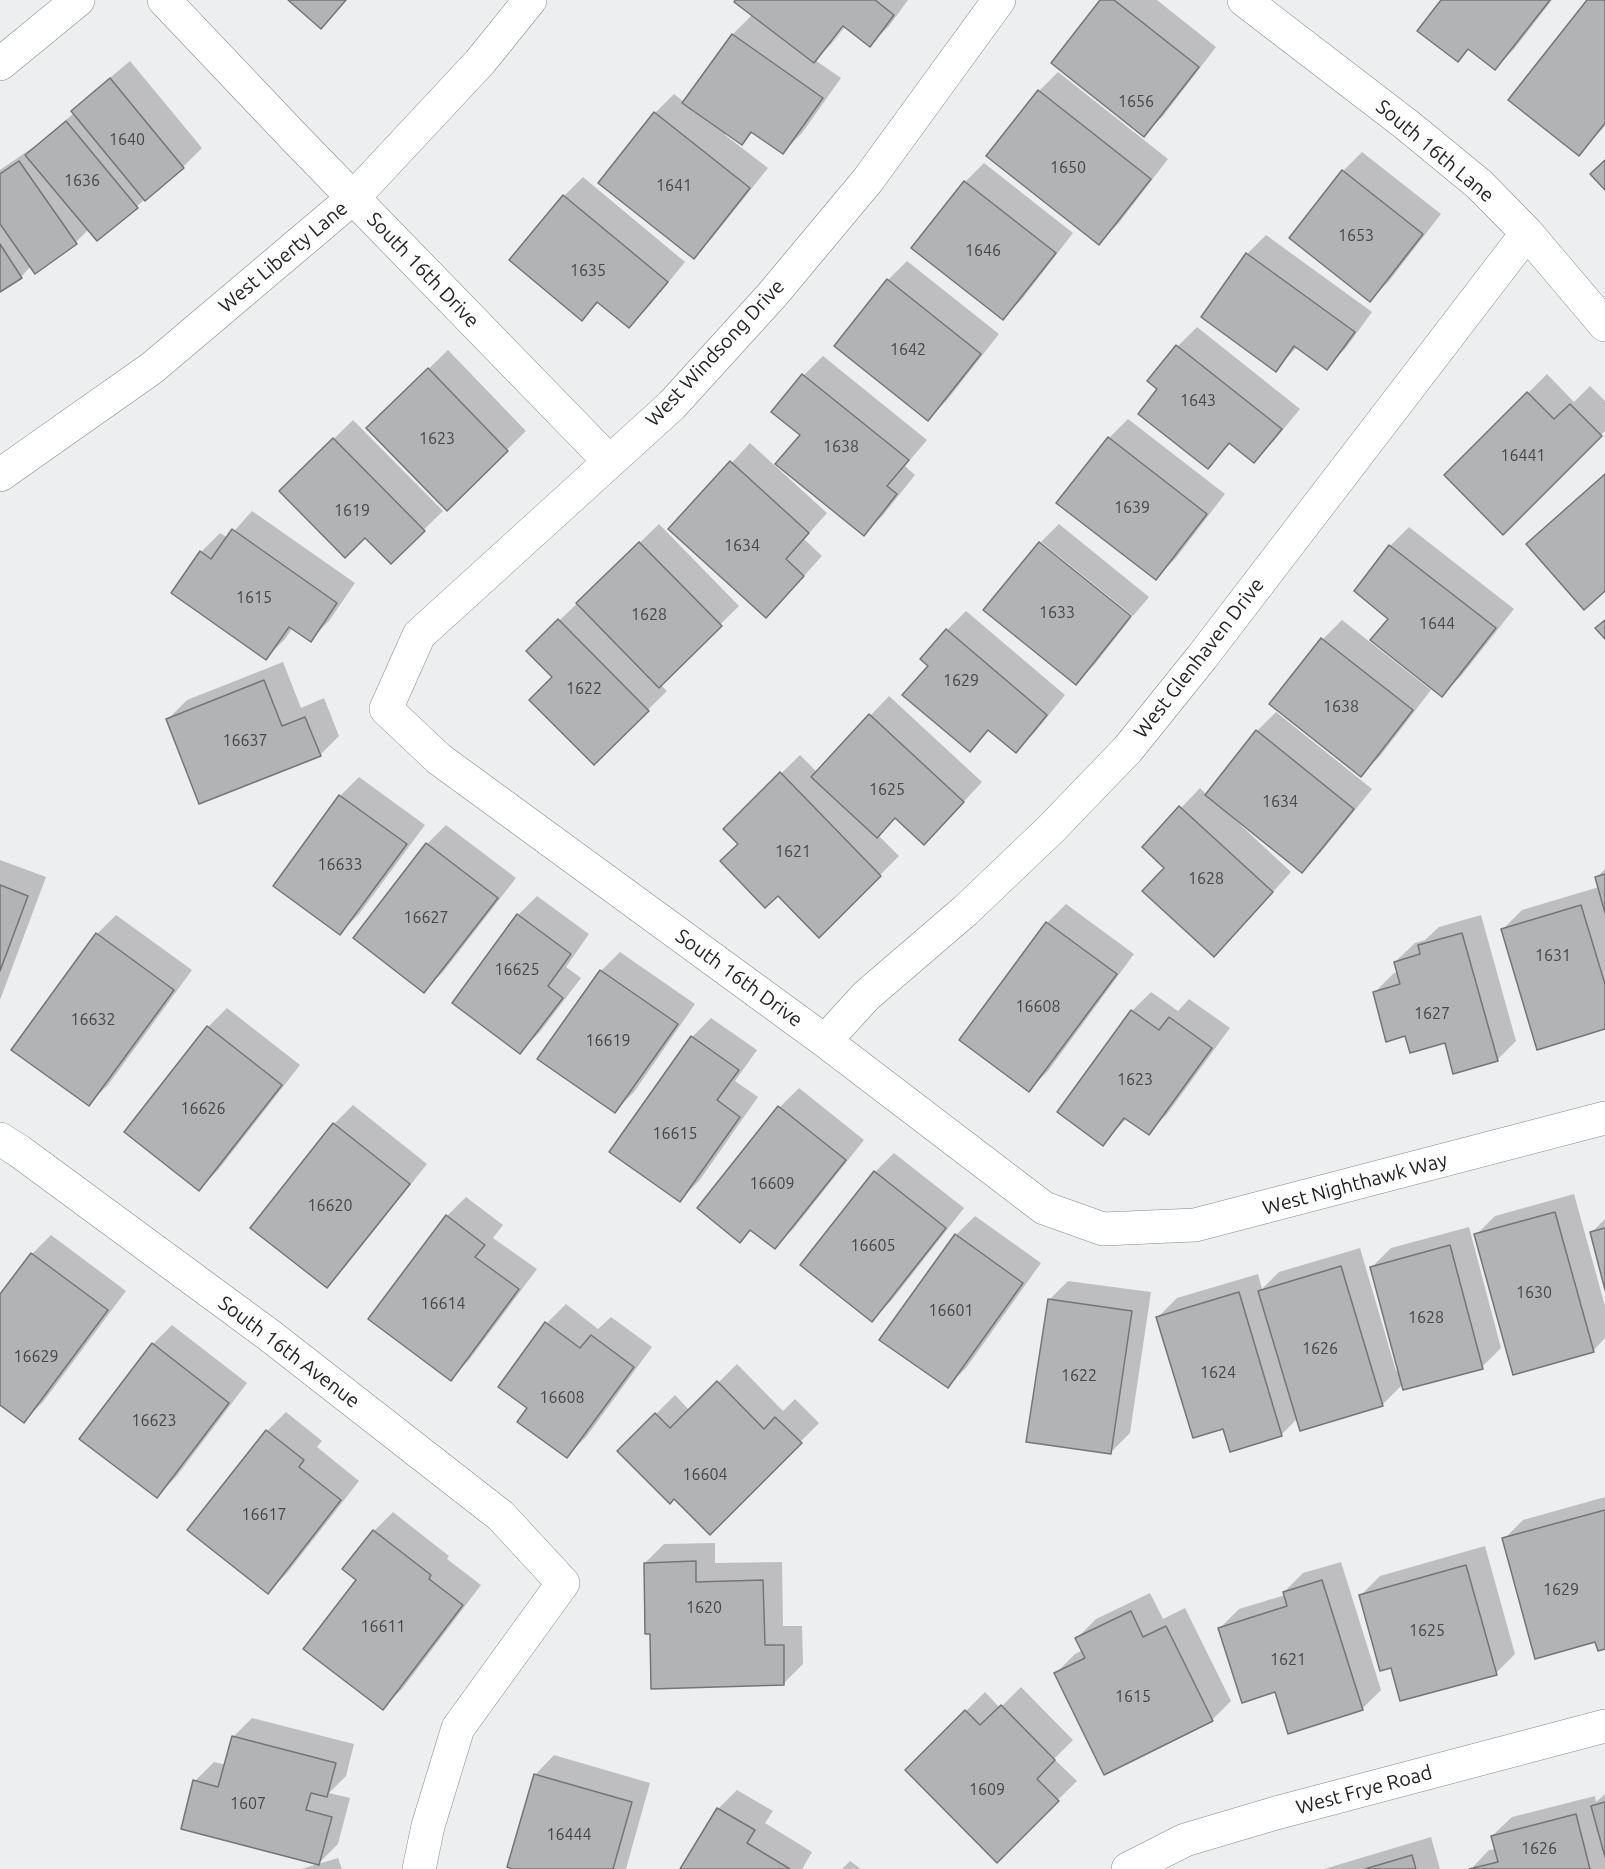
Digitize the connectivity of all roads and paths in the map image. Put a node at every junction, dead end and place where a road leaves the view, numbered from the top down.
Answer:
1 (78, 0) edge
2 (164, 0) edge
3 (530, 0) edge
4 (999, 0) edge
5 (1244, 0) edge
6 (0, 63) edge
7 (353, 198) junction
8 (1527, 233) junction
9 (1605, 325) edge
10 (609, 461) junction
11 (0, 475) edge
12 (386, 709) joint
13 (825, 1041) junction
14 (1605, 1118) edge
15 (0, 1139) edge
16 (1102, 1229) joint
17 (1605, 1726) edge
18 (419, 1869) edge
19 (1128, 1869) edge

1 - 6 street
2 - 7 street, South 16th Drive
3 - 7 street, West Liberty Lane
4 - 10 street, West Windsong Drive
5 - 8 street, South 16th Lane
7 - 10 street, South 16th Drive
7 - 11 street, West Liberty Lane
8 - 9 street, South 16th Lane
8 - 13 street, West Glenhaven Drive
10 - 12 street, West Windsong Drive
12 - 13 street, South 16th Drive
13 - 16 street, South 16th Drive
14 - 16 street, West Nighthawk Way
15 - 18 street, South 16th Avenue
17 - 19 street, West Frye Road

